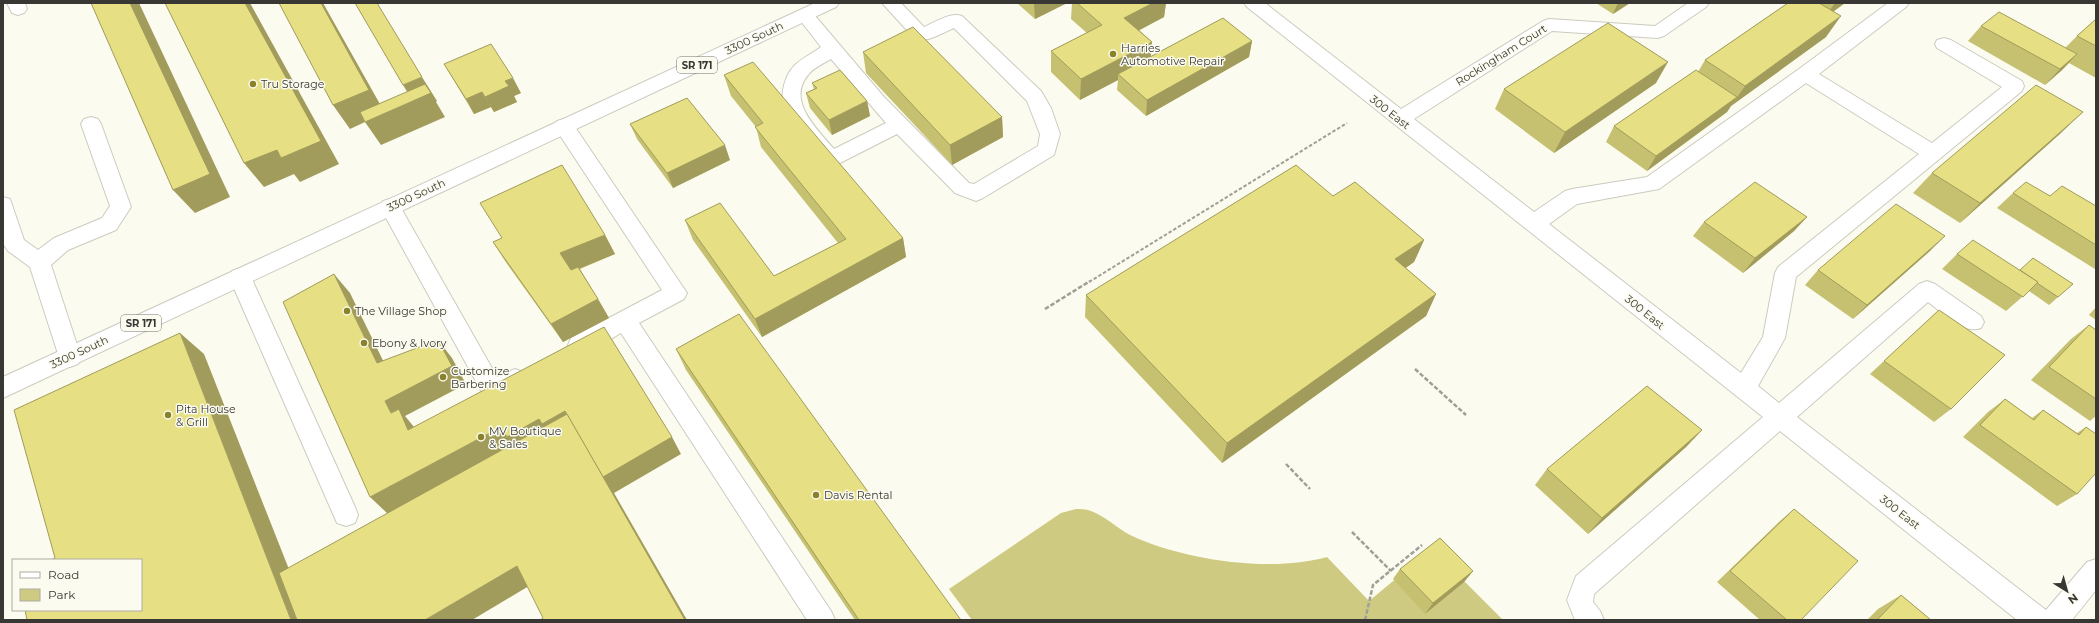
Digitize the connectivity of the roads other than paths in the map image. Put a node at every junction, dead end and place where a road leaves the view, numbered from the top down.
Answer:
1 (830, 3) edge
2 (891, 3) edge
3 (1253, 3) edge
4 (1700, 3) edge
5 (1900, 3) edge
6 (805, 15) junction
7 (1944, 44) dead end
8 (833, 48) junction
9 (1806, 74) junction
10 (1399, 119) junction
11 (91, 124) dead end
12 (899, 125) junction
13 (564, 126) junction
14 (1933, 153) junction
15 (3, 205) edge
16 (390, 207) junction
17 (1533, 224) junction
18 (39, 262) junction
19 (240, 277) junction
20 (625, 320) junction
21 (1974, 322) dead end
22 (563, 353) edge
23 (70, 357) junction
24 (535, 368) edge
25 (3, 388) edge
26 (1744, 390) junction
27 (1780, 418) junction
28 (346, 515) dead end
29 (2096, 572) edge
30 (822, 620) edge
31 (1591, 620) edge
32 (2038, 620) edge
33 (2055, 620) edge

1 - 6 street, 3300 South / SR 171
2 - 12 street
3 - 10 street, 300 East
4 - 10 street, Rockingham Court
5 - 9 street
6 - 8 street
6 - 13 street, 3300 South / SR 171
7 - 14 street
8 - 12 street
8 - 12 street
9 - 14 street
9 - 17 street
10 - 17 street, 300 East
11 - 18 street
13 - 16 street, 3300 South / SR 171
13 - 20 street
14 - 26 street
15 - 18 street
16 - 19 street, 3300 South / SR 171
16 - 24 street
17 - 26 street, 300 East
18 - 23 street
19 - 23 street, 3300 South / SR 171
19 - 28 street
20 - 22 street
20 - 30 street
21 - 27 street
23 - 25 street, 3300 South / SR 171
26 - 27 street, 300 East
27 - 31 street
27 - 32 street, 300 East
29 - 33 street

